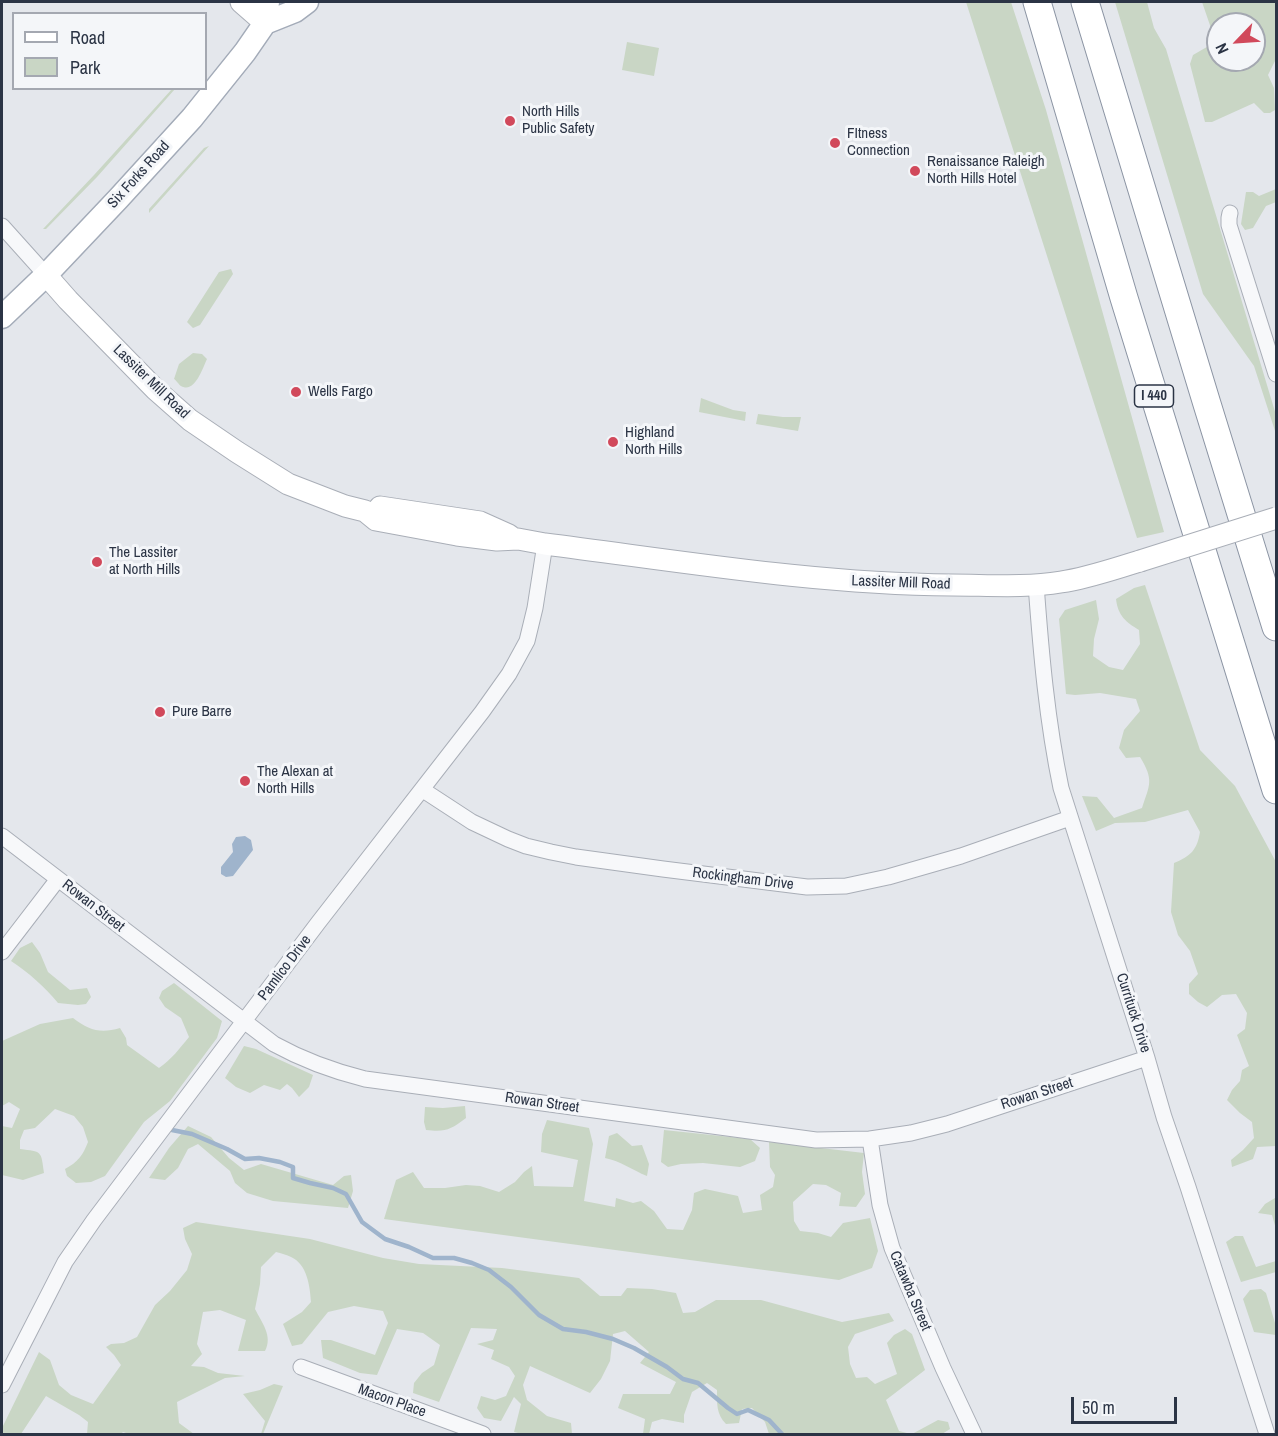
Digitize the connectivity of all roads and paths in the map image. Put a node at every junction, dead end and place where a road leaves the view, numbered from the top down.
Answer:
1 (241, 2) edge
2 (307, 2) edge
3 (1030, 2) edge
4 (1085, 2) edge
5 (267, 12) edge
6 (1040, 13) edge
7 (1230, 213) dead end
8 (2, 226) edge
9 (46, 275) junction
10 (2, 317) edge
11 (1276, 374) edge
12 (1276, 518) edge
13 (545, 544) junction
14 (1036, 584) junction
15 (1276, 627) edge
16 (423, 790) junction
17 (1276, 790) edge
18 (1070, 818) junction
19 (2, 836) edge
20 (58, 879) junction
21 (2, 952) edge
22 (245, 1021) junction
23 (1147, 1058) junction
24 (870, 1139) junction
25 (301, 1367) dead end
26 (2, 1385) edge
27 (483, 1434) edge
28 (974, 1434) edge
29 (1267, 1434) edge

1 - 5 main road
2 - 5 main road
3 - 6 highway
4 - 15 highway
5 - 9 main road, Six Forks Road
6 - 17 highway, I 440
7 - 11 street
8 - 9 street, Lassiter Mill Road
9 - 10 main road, Six Forks Road
9 - 13 main road, Lassiter Mill Road
12 - 14 main road, Lassiter Mill Road, bridge
13 - 14 main road, Lassiter Mill Road
13 - 16 street, Pamlico Drive
14 - 18 street, Currituck Drive
16 - 18 street, Rockingham Drive
16 - 22 street, Pamlico Drive
18 - 23 street, Currituck Drive
19 - 20 street, Rowan Street
20 - 21 street
20 - 22 street, Rowan Street
22 - 24 street, Rowan Street
22 - 26 street, Pamlico Drive
23 - 24 street, Rowan Street
23 - 29 street, Currituck Drive
24 - 28 street, Catawba Street
25 - 27 street, Macon Place

